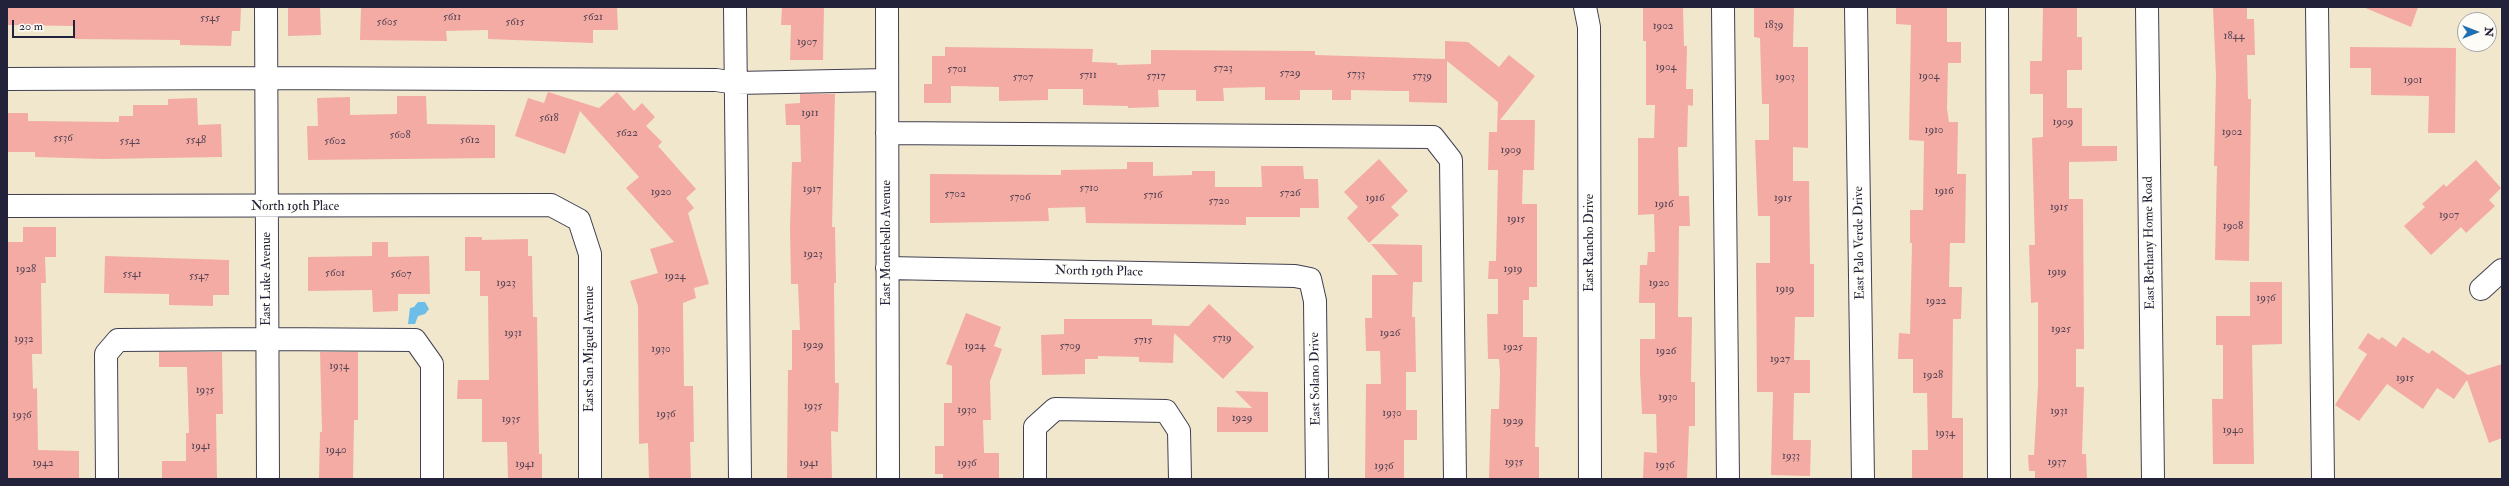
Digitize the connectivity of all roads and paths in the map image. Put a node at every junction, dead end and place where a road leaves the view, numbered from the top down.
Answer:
1 (266, 7) edge
2 (735, 7) edge
3 (887, 7) edge
4 (1585, 7) edge
5 (1723, 7) edge
6 (1856, 7) edge
7 (1997, 7) edge
8 (2147, 7) edge
9 (2317, 7) edge
10 (265, 78) junction
11 (7, 79) edge
12 (887, 80) junction
13 (736, 83) junction
14 (887, 134) junction
15 (7, 206) edge
16 (266, 207) junction
17 (579, 220) joint
18 (888, 268) junction
19 (2502, 270) edge
20 (1310, 279) joint
21 (2481, 290) dead end
22 (267, 339) junction
23 (106, 479) edge
24 (268, 479) edge
25 (432, 479) edge
26 (590, 479) edge
27 (740, 479) edge
28 (888, 479) edge
29 (1035, 479) edge
30 (1180, 479) edge
31 (1318, 479) edge
32 (1455, 479) edge
33 (1590, 479) edge
34 (1728, 479) edge
35 (1863, 479) edge
36 (1998, 479) edge
37 (2153, 479) edge
38 (2322, 479) edge

1 - 10 street, East Luke Avenue
2 - 13 street
3 - 12 street, East Montebello Avenue
4 - 33 street, East Rancho Drive
5 - 34 street
6 - 35 street, East Palo Verde Drive
7 - 36 street
8 - 37 street, East Bethany Home Road
9 - 38 street
10 - 11 street
10 - 13 street
10 - 16 street, East Luke Avenue
12 - 13 street
12 - 14 street, East Montebello Avenue
13 - 27 street
14 - 18 street, East Montebello Avenue
14 - 32 street
15 - 16 street, North 19th Place
16 - 17 street, North 19th Place
16 - 22 street, East Luke Avenue
17 - 26 street, East San Miguel Avenue
18 - 20 street, North 19th Place
18 - 28 street, East Montebello Avenue
19 - 21 street
20 - 31 street, East Solano Drive
22 - 23 street
22 - 24 street, East Luke Avenue
22 - 25 street
29 - 30 street

